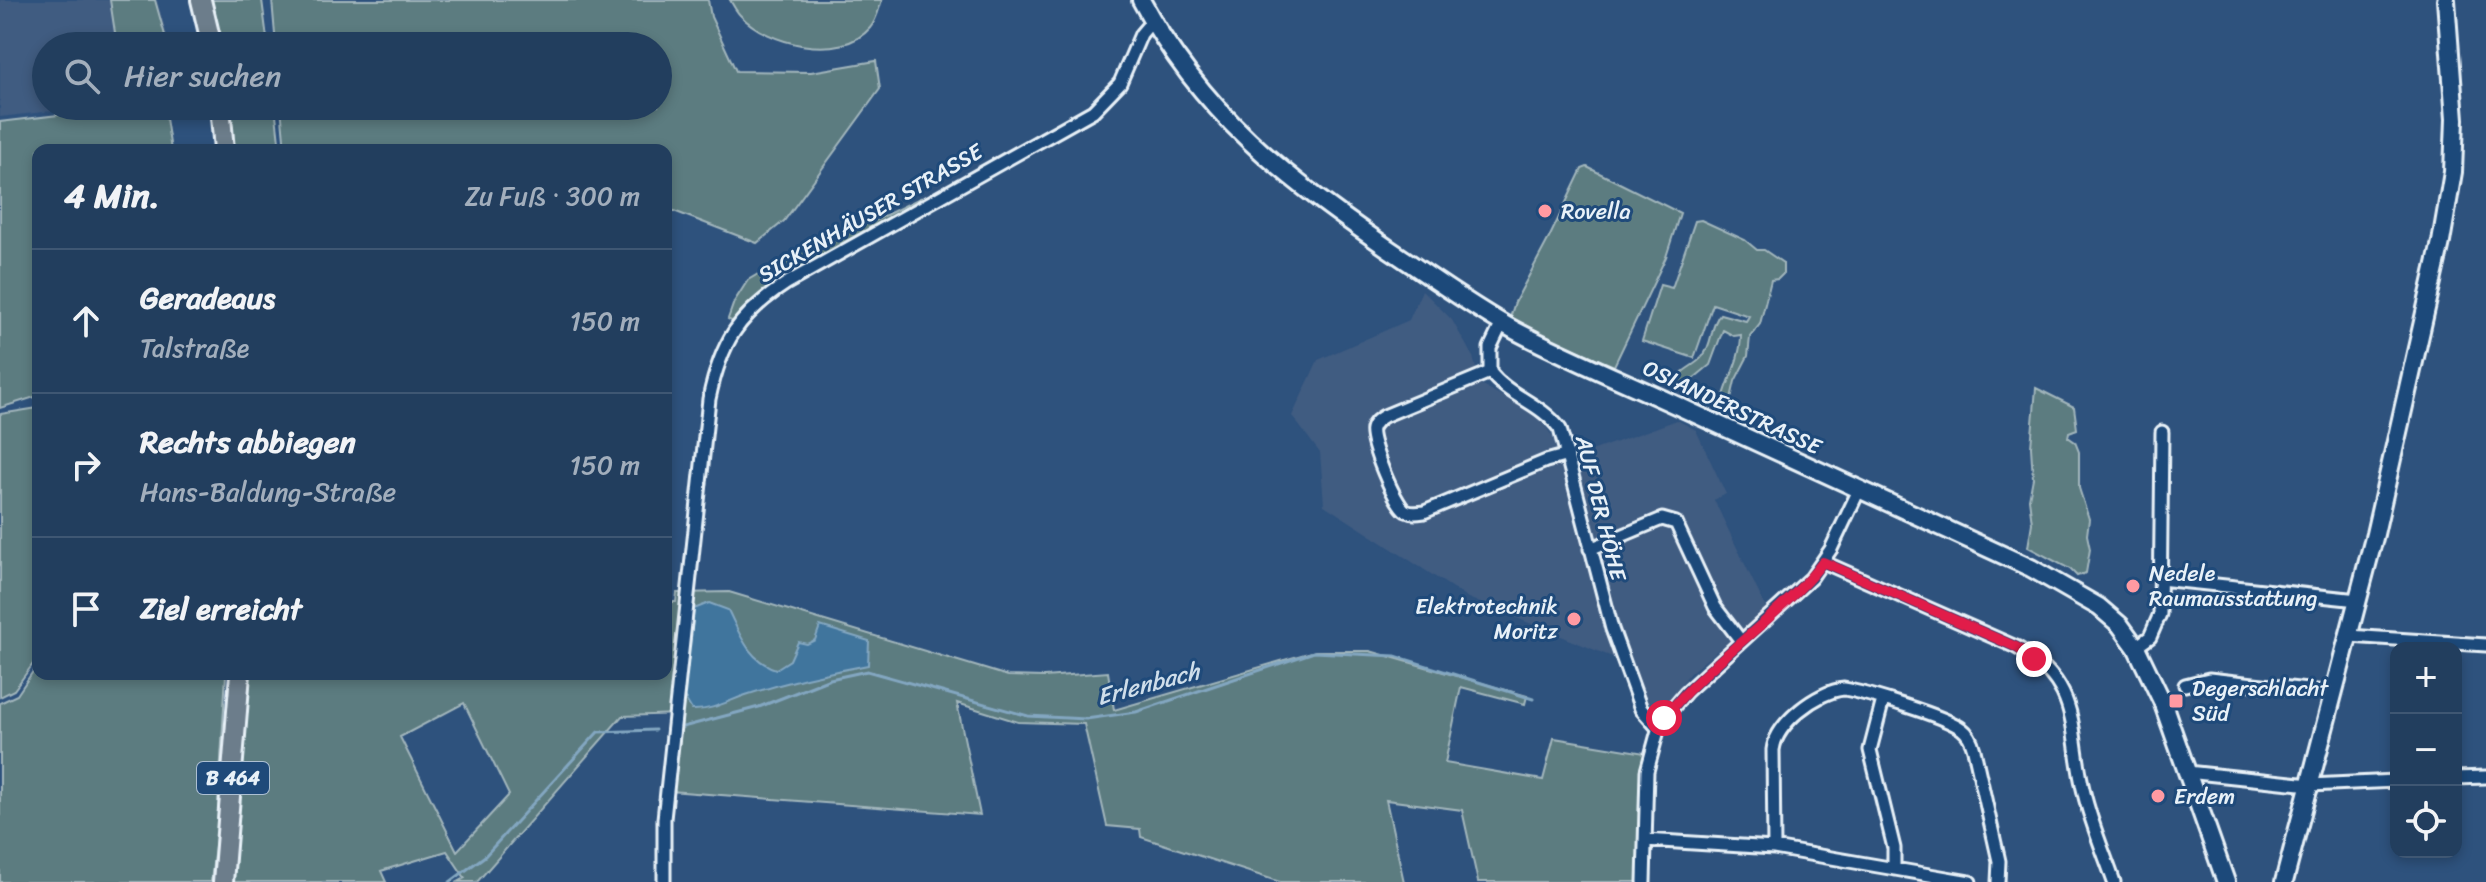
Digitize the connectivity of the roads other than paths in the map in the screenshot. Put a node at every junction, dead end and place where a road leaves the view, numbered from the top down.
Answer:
1 (201, 0) edge
2 (2446, 0) edge
3 (1146, 10) edge
4 (209, 32) edge
5 (221, 120) edge
6 (223, 144) edge
7 (1502, 323) junction
8 (1490, 372) junction
9 (2162, 432) dead end
10 (1568, 455) junction
11 (1859, 490) junction
12 (1590, 549) junction
13 (1823, 562) junction
14 (2160, 579) junction
15 (2358, 600) junction
16 (2349, 636) junction
17 (1741, 641) junction
18 (2486, 645) edge
19 (2136, 647) junction
20 (240, 680) edge
21 (2185, 685) dead end
22 (2334, 693) junction
23 (1883, 700) junction
24 (1658, 728) junction
25 (2187, 772) junction
26 (2486, 777) edge
27 (2462, 778) edge
28 (2390, 781) edge
29 (2310, 785) junction
30 (1645, 840) junction
31 (1774, 848) junction
32 (1894, 869) junction
33 (223, 882) edge
34 (664, 882) edge
35 (1644, 882) edge
36 (1970, 882) edge
37 (1998, 882) edge
38 (2114, 882) edge
39 (2226, 882) edge
40 (2284, 882) edge

1 - 4 main road
2 - 15 street
3 - 7 street, OSIANDERSTRASSE
3 - 34 street, SICKENHÄUSER STRASSE
5 - 6 main road
7 - 8 street
7 - 11 street, OSIANDERSTRASSE
8 - 10 street, AUF DER HÖHE
8 - 10 street
9 - 14 street
10 - 12 street, AUF DER HÖHE
11 - 13 street
11 - 19 street, OSIANDERSTRASSE
12 - 17 street
12 - 24 street, AUF DER HÖHE
13 - 17 street
13 - 38 street
14 - 15 street
14 - 19 street
15 - 16 street
16 - 18 street
16 - 22 street
17 - 24 street
19 - 25 street, OSIANDERSTRASSE
20 - 33 main road, B 464
21 - 22 street
22 - 29 street
23 - 31 street
23 - 32 street
23 - 37 street
24 - 30 street
25 - 29 street
25 - 39 street, OSIANDERSTRASSE
26 - 27 street
28 - 29 street
29 - 40 street
30 - 31 street
30 - 35 street
31 - 32 street
32 - 36 street

